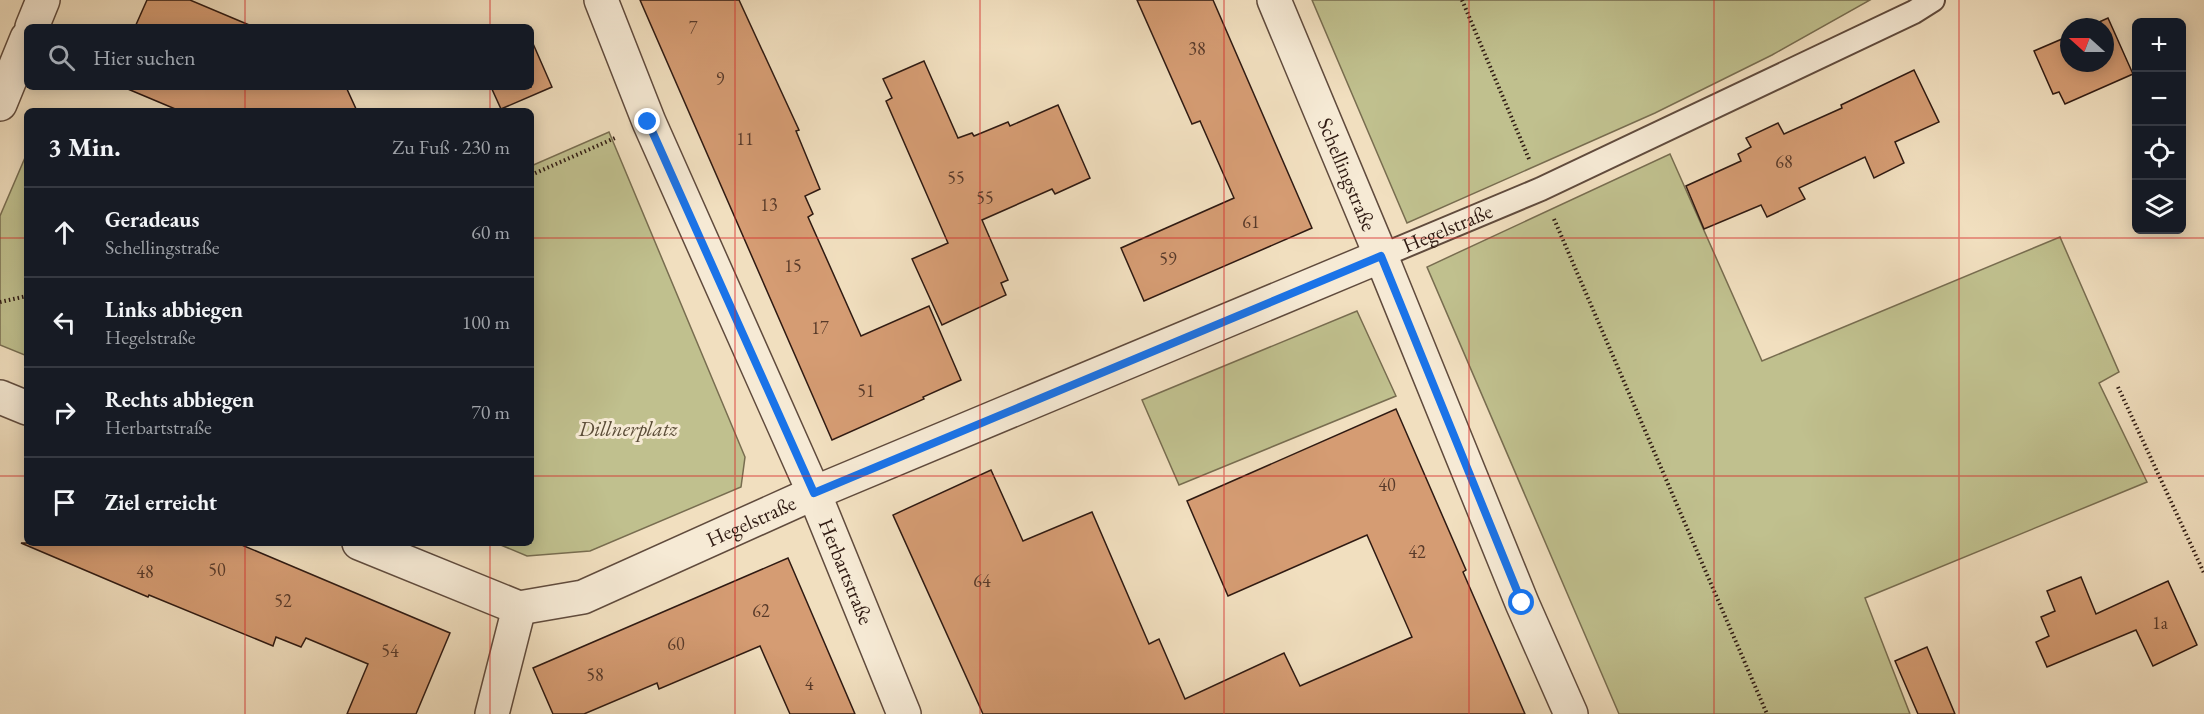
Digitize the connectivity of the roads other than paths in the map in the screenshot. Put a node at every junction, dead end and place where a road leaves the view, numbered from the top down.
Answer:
1 (43, 0) edge
2 (601, 0) edge
3 (1274, 0) edge
4 (1933, 0) edge
5 (33, 24) edge
6 (24, 45) edge
7 (0, 104) edge
8 (1381, 256) junction
9 (0, 397) edge
10 (24, 407) edge
11 (814, 493) junction
12 (365, 546) edge
13 (519, 608) junction
14 (492, 714) edge
15 (904, 714) edge
16 (1571, 714) edge

1 - 5 street
2 - 11 street, Herbartstraße
3 - 8 street, Schellingstraße
4 - 8 lane, Hegelstraße
6 - 7 street
8 - 11 street, Hegelstraße
8 - 16 street, Schellingstraße
9 - 10 street
11 - 13 street, Hegelstraße
11 - 15 street, Herbartstraße
12 - 13 street
13 - 14 street

